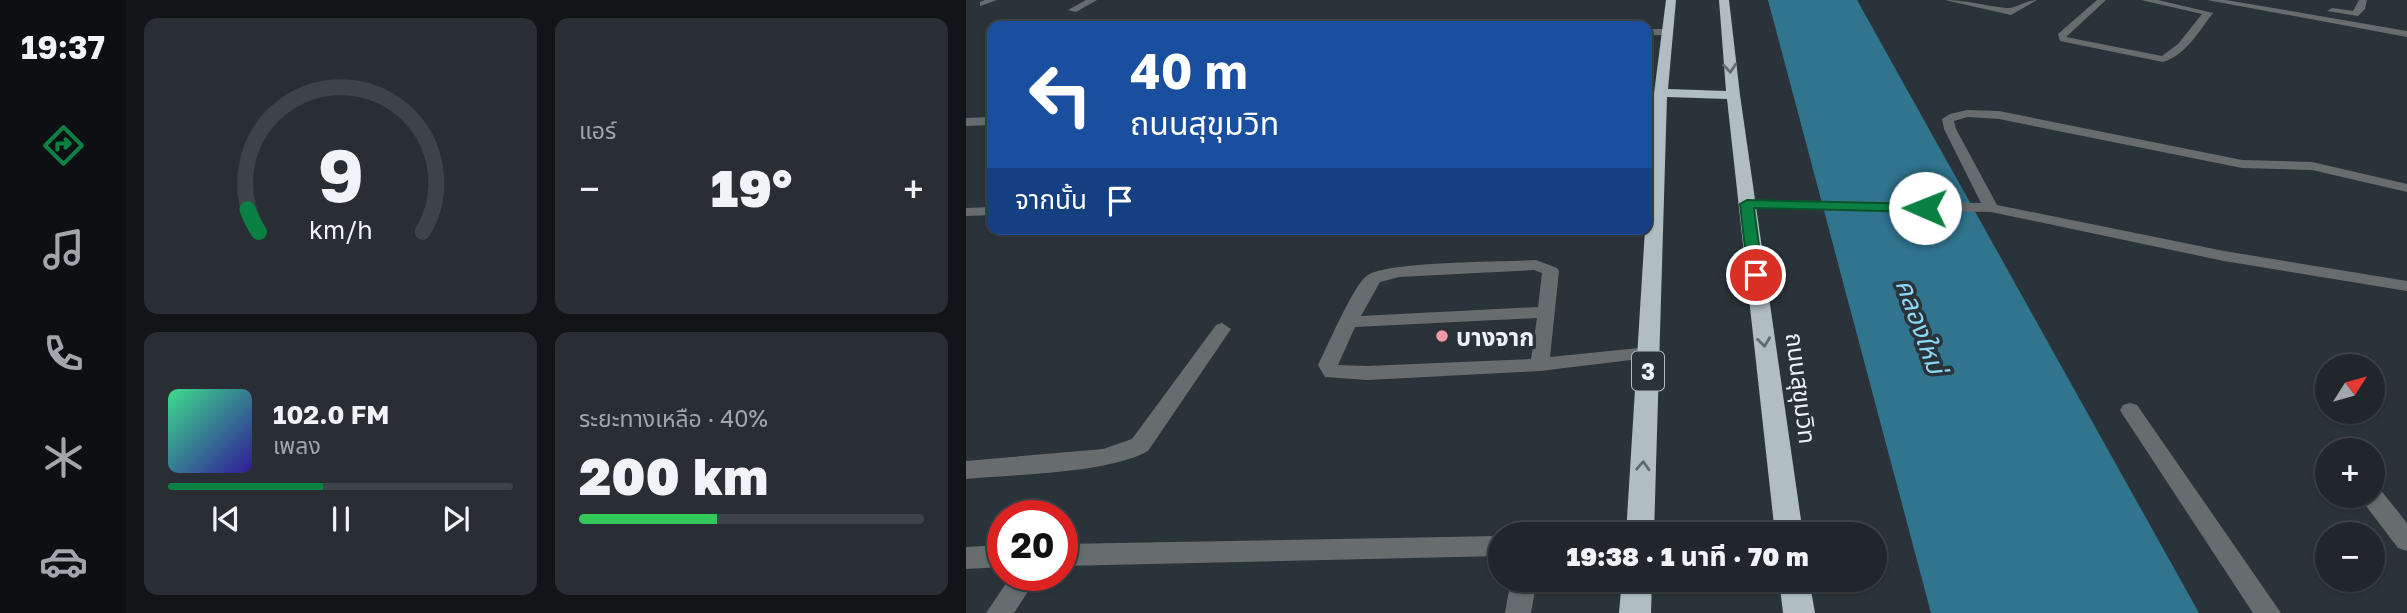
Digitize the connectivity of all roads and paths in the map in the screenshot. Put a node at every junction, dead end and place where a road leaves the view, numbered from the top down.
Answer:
1 (993, 0) edge
2 (1093, 0) edge
3 (1671, 0) edge
4 (1724, 0) edge
5 (1949, 0) edge
6 (2034, 0) edge
7 (2102, 0) edge
8 (2144, 0) edge
9 (2211, 0) edge
10 (2267, 0) edge
11 (2363, 0) edge
12 (2237, 2) edge
13 (983, 4) dead end
14 (1073, 10) dead end
15 (1652, 32) edge
16 (1667, 32) junction
17 (2407, 34) edge
18 (1733, 95) junction
19 (1656, 99) edge
20 (987, 121) edge
21 (966, 122) edge
22 (1654, 136) edge
23 (1653, 167) edge
24 (2407, 188) edge
25 (1652, 204) edge
26 (1747, 204) junction
27 (1986, 209) junction
28 (987, 211) edge
29 (966, 212) edge
30 (1651, 235) edge
31 (2407, 286) edge
32 (1547, 312) junction
33 (1349, 322) junction
34 (1222, 329) dead end
35 (1648, 353) junction
36 (1541, 365) junction
37 (2130, 410) dead end
38 (966, 470) edge
39 (2381, 508) edge
40 (1637, 522) edge
41 (1787, 522) edge
42 (2407, 541) edge
43 (1488, 545) edge
44 (1078, 555) edge
45 (987, 557) edge
46 (966, 558) edge
47 (1014, 591) edge
48 (1522, 592) edge
49 (1636, 592) edge
50 (1796, 592) edge
51 (999, 613) edge
52 (1518, 613) edge
53 (1635, 613) edge
54 (1799, 613) edge
55 (2268, 613) edge

1 - 13 street
2 - 14 street
3 - 16 highway, 3
4 -> 18 highway, ถนนสุขุมวิท
5 - 6 street
7 - 8 street
9 - 12 street
10 - 11 street
12 - 17 street
15 - 16 street
16 - 19 highway, 3
18 - 19 highway
18 - 26 highway, ถนนสุขุมวิท
19 - 22 highway, 3
20 - 21 street
22 - 23 highway, 3
23 - 25 highway, 3
24 - 27 street
26 - 27 street
26 -> 41 highway, ถนนสุขุมวิท
27 - 31 street
28 - 29 street
30 - 35 highway, 3
32 - 33 street
32 - 33 street
32 - 36 street
33 - 36 street
34 - 38 street
35 - 36 street
40 -> 35 highway, 3
37 - 55 street
39 - 42 street
43 - 44 street
45 - 46 street
47 - 51 street
48 - 52 street
49 - 53 highway
50 - 54 highway

